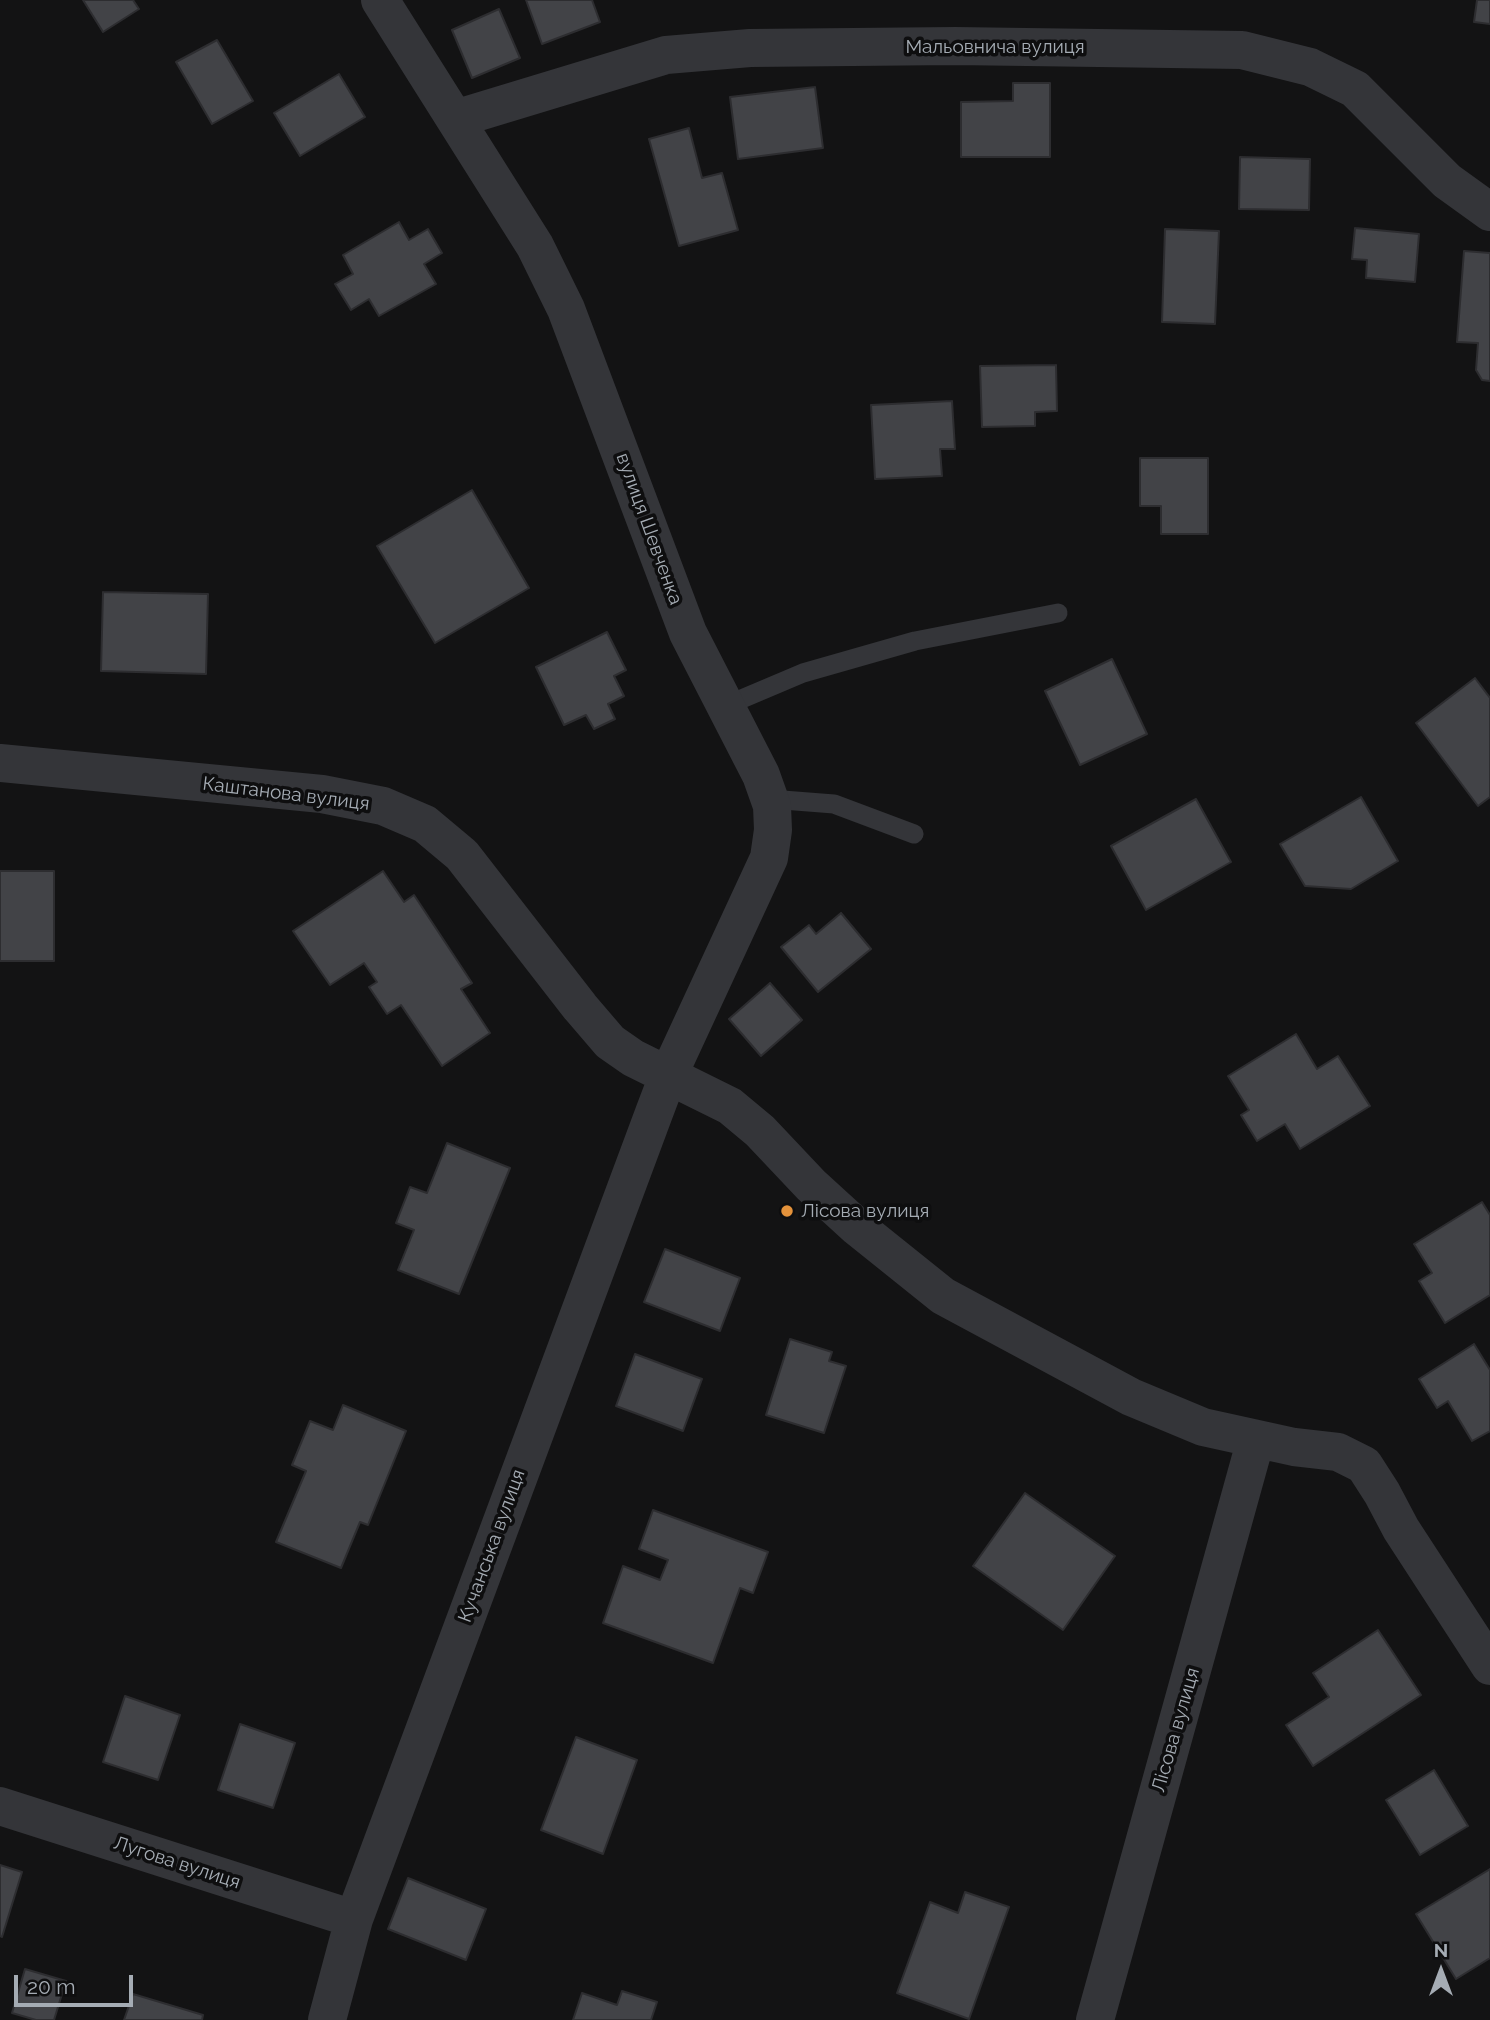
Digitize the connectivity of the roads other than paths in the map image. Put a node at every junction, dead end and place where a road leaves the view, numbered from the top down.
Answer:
1 (380, 0) edge
2 (455, 119) junction
3 (1490, 212) edge
4 (1058, 613) dead end
5 (725, 706) junction
6 (0, 763) edge
7 (769, 799) junction
8 (914, 834) dead end
9 (668, 1076) junction
10 (1256, 1439) junction
11 (1490, 1666) edge
12 (0, 1806) edge
13 (354, 1919) junction
14 (327, 2020) edge
15 (1095, 2020) edge

1 - 2 street, вулиця Шевченка
2 - 3 street, Мальовнича вулиця
2 - 5 street, вулиця Шевченка
4 - 5 lane
5 - 7 street, вулиця Шевченка
6 - 9 street, Каштанова вулиця
7 - 8 lane
7 - 9 street, вулиця Шевченка
9 - 10 street, Каштанова вулиця
9 - 13 street, Кучанська вулиця
10 - 11 street, Каштанова вулиця
10 - 15 street, Лісова вулиця
12 - 13 street, Лугова вулиця
13 - 14 street, Кучанська вулиця

